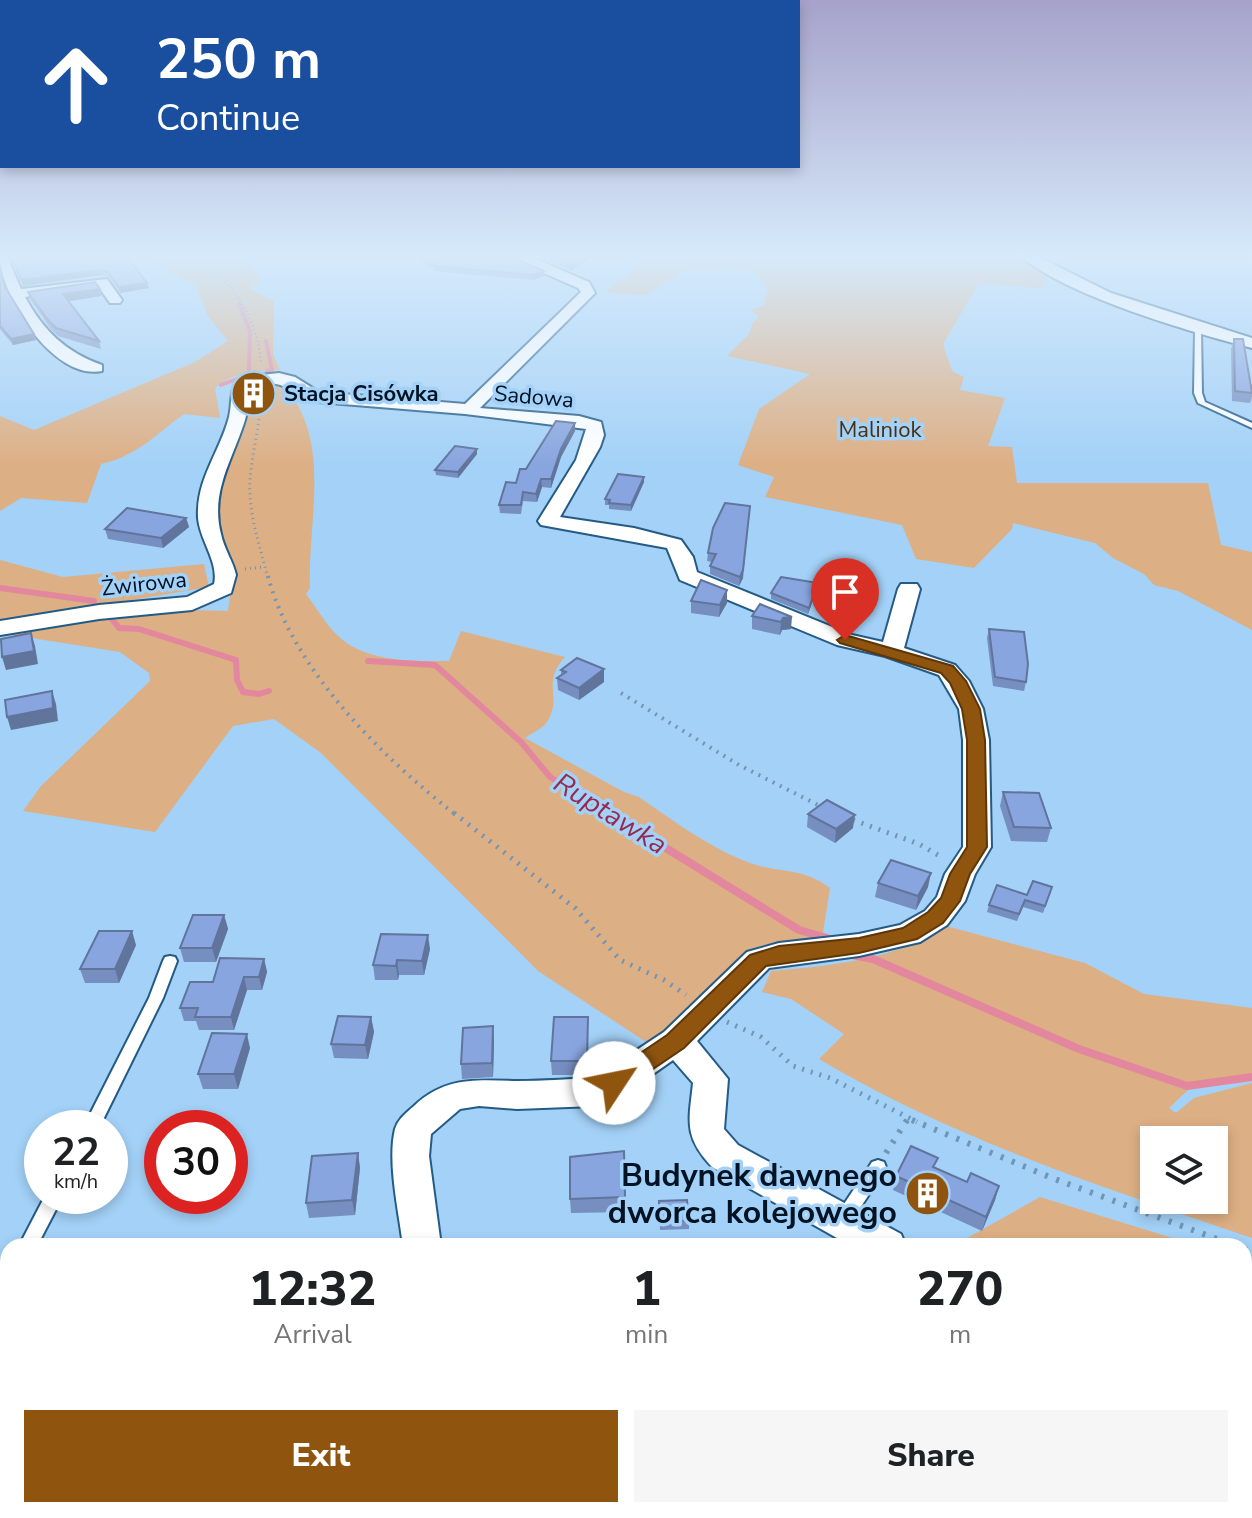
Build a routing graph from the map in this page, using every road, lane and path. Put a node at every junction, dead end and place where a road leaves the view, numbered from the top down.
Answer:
1 (38, 325) edge
2 (254, 325) edge
3 (555, 325) edge
4 (1193, 325) edge
5 (1195, 325) edge
6 (1252, 343) edge
7 (96, 368) dead end
8 (261, 378) junction
9 (469, 409) junction
10 (1252, 426) edge
11 (909, 589) dead end
12 (0, 628) edge
13 (892, 651) junction
14 (621, 693) dead end
15 (825, 808) edge
16 (850, 819) edge
17 (960, 874) junction
18 (170, 961) dead end
19 (689, 997) dead end
20 (718, 1017) dead end
21 (676, 1041) junction
22 (100, 1110) edge
23 (908, 1118) junction
24 (878, 1167) joint
25 (45, 1214) edge
26 (842, 1221) junction
27 (32, 1238) edge
28 (421, 1238) edge
29 (873, 1238) edge
30 (1214, 1238) edge

1 - 7 street
2 - 8 path
3 - 9 street, Sadowa
4 - 10 lane
5 - 6 street
8 - 9 street
8 - 12 street, Żwirowa
8 - 19 path
9 - 13 street, Sadowa
11 - 13 street
13 - 17 street
14 - 15 path
16 - 17 path
17 - 21 street
18 - 22 lane
20 - 23 path
21 - 26 street
21 - 28 street
23 - 24 path
23 - 30 path
24 - 26 lane
25 - 27 lane
26 - 29 street

